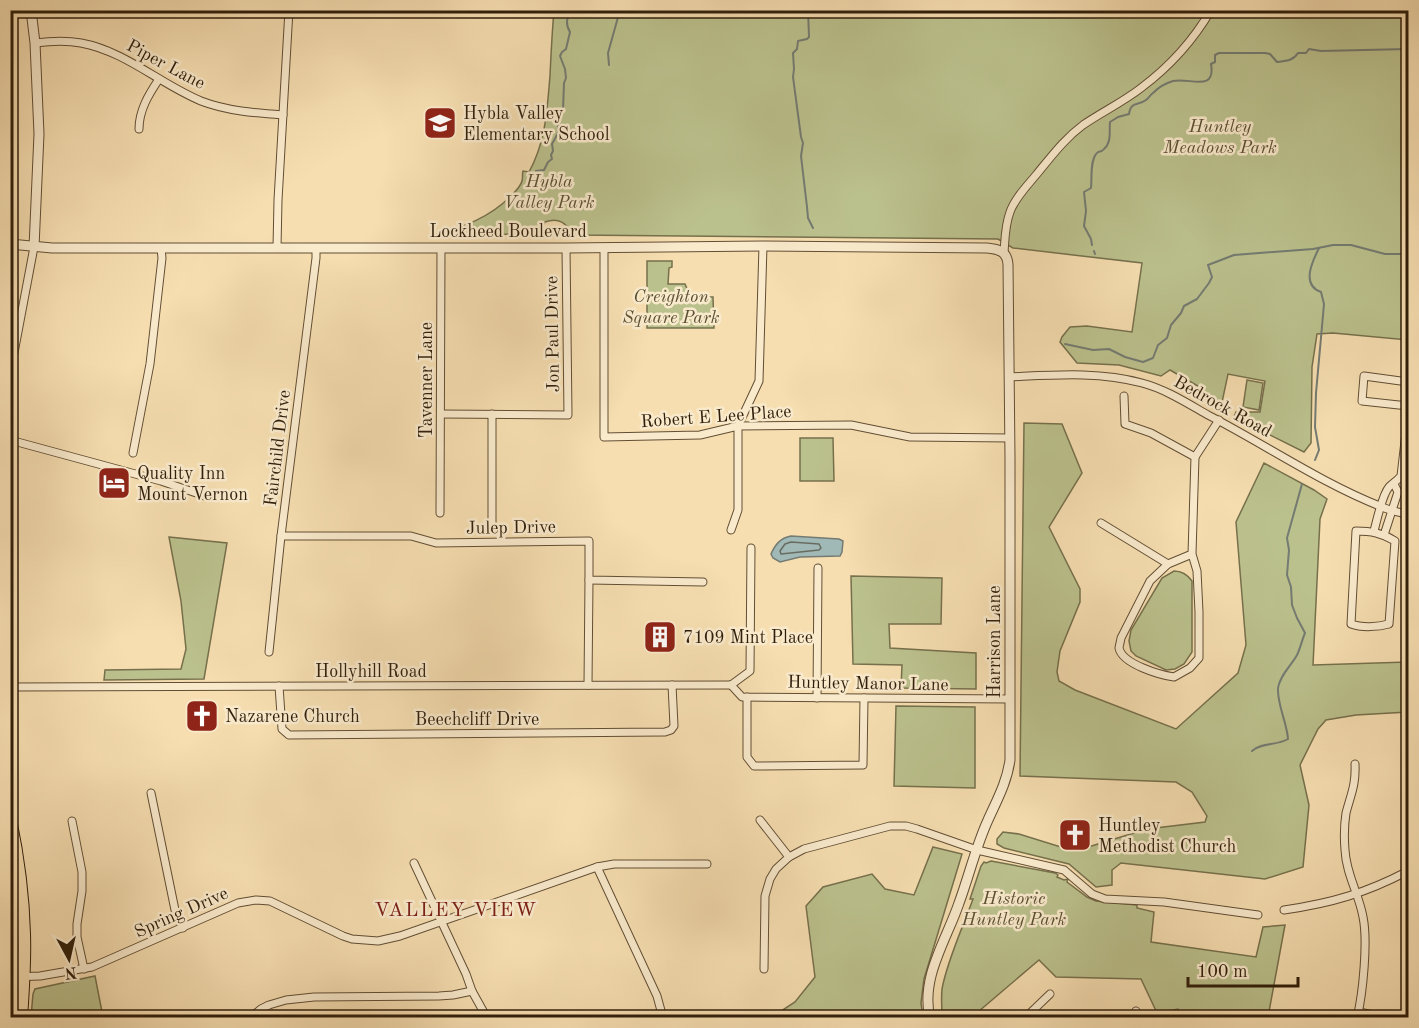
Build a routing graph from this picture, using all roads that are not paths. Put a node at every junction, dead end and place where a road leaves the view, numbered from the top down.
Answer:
1 (31, 10) edge
2 (274, 10) edge
3 (1211, 10) edge
4 (289, 11) edge
5 (35, 43) junction
6 (159, 79) junction
7 (283, 115) junction
8 (140, 129) dead end
9 (10, 244) edge
10 (763, 246) junction
11 (34, 247) junction
12 (161, 248) junction
13 (277, 248) junction
14 (316, 248) junction
15 (441, 248) junction
16 (566, 248) junction
17 (604, 248) junction
18 (1004, 253) junction
19 (10, 374) edge
20 (1009, 377) junction
21 (1408, 382) edge
22 (1124, 396) dead end
23 (1408, 406) edge
24 (441, 414) junction
25 (492, 414) junction
26 (1408, 415) edge
27 (1219, 420) junction
28 (738, 426) junction
29 (1010, 438) junction
30 (10, 440) edge
31 (133, 453) dead end
32 (1195, 457) junction
33 (1394, 484) junction
34 (208, 496) dead end
35 (1380, 507) junction
36 (1392, 511) junction
37 (440, 513) dead end
38 (1408, 515) edge
39 (1101, 523) dead end
40 (492, 525) dead end
41 (731, 530) dead end
42 (1374, 531) junction
43 (1384, 535) junction
44 (281, 536) junction
45 (751, 548) dead end
46 (1192, 554) junction
47 (1168, 564) junction
48 (818, 568) dead end
49 (589, 580) junction
50 (703, 582) dead end
51 (269, 652) dead end
52 (588, 685) junction
53 (672, 685) junction
54 (279, 686) junction
55 (731, 686) junction
56 (10, 687) edge
57 (747, 697) junction
58 (817, 698) junction
59 (864, 698) junction
60 (1010, 699) junction
61 (1355, 764) dead end
62 (151, 792) dead end
63 (10, 819) edge
64 (760, 820) dead end
65 (72, 821) dead end
66 (977, 850) junction
67 (789, 857) junction
68 (414, 863) dead end
69 (707, 864) dead end
70 (597, 867) junction
71 (1408, 871) edge
72 (1356, 894) junction
73 (1284, 910) dead end
74 (1258, 915) dead end
75 (441, 921) junction
76 (183, 928) junction
77 (84, 969) junction
78 (765, 969) dead end
79 (17, 977) edge
80 (472, 991) junction
81 (1050, 994) dead end
82 (1358, 1015) edge
83 (21, 1017) edge
84 (250, 1017) edge
85 (487, 1017) edge
86 (663, 1017) edge
87 (930, 1017) edge
88 (1025, 1017) edge
89 (1387, 1017) edge

1 - 5 street
2 - 4 street
3 - 18 street
4 - 7 street
5 - 6 street, Piper Lane
5 - 11 street
6 - 7 street, Piper Lane
6 - 8 street
7 - 13 street
9 - 11 street, Lockheed Boulevard
10 - 17 street, Lockheed Boulevard
10 - 18 street, Lockheed Boulevard
10 - 28 street
11 - 12 street, Lockheed Boulevard
11 - 19 street
12 - 13 street, Lockheed Boulevard
12 - 31 street
13 - 14 street, Lockheed Boulevard
14 - 15 street, Lockheed Boulevard
14 - 44 street, Fairchild Drive
15 - 16 street, Lockheed Boulevard
15 - 24 street, Tavenner Lane
16 - 17 street, Lockheed Boulevard
16 - 25 street, Jon Paul Drive
17 - 28 street, Robert E Lee Place
18 - 20 street, Harrison Lane
20 - 27 street, Bedrock Road
20 - 29 street, Harrison Lane
21 - 23 street
22 - 32 street
24 - 25 street, Jon Paul Drive
24 - 37 street, Tavenner Lane
25 - 40 street
26 - 33 street
27 - 32 street
27 - 35 street, Bedrock Road
28 - 29 street, Robert E Lee Place
28 - 41 street
29 - 60 street, Harrison Lane
30 - 34 street
32 - 46 street
33 - 35 street
33 - 36 street
35 - 36 street, Bedrock Road
35 - 42 street
36 - 38 street, Bedrock Road
36 - 43 street
39 - 47 street
42 - 43 street
42 - 43 street
44 - 49 street, Julep Drive
44 - 51 street, Fairchild Drive
45 - 55 street
46 - 47 street
46 - 47 street
48 - 58 street
49 - 50 street
49 - 52 street
52 - 53 street, Hollyhill Road
52 - 54 street, Hollyhill Road
53 - 54 street, Beechcliff Drive
53 - 55 street, Hollyhill Road
54 - 56 street, Hollyhill Road
55 - 57 street
57 - 58 street, Huntley Manor Lane
57 - 59 street
58 - 59 street, Huntley Manor Lane
59 - 60 street, Huntley Manor Lane
60 - 66 street, Harrison Lane
61 - 72 street
62 - 76 street
63 - 79 highway
64 - 67 street
65 - 77 street
66 - 67 street
66 - 74 street
66 - 87 street, Harrison Lane
67 - 78 street
68 - 75 street
69 - 70 street, Spring Drive
70 - 75 street, Spring Drive
70 - 86 street
71 - 72 street
72 - 73 street
72 - 82 street
75 - 76 street, Spring Drive
75 - 80 street
76 - 77 street, Spring Drive
77 - 79 street, Spring Drive
79 - 83 highway
80 - 84 street
80 - 85 street
81 - 88 street
82 - 89 street

